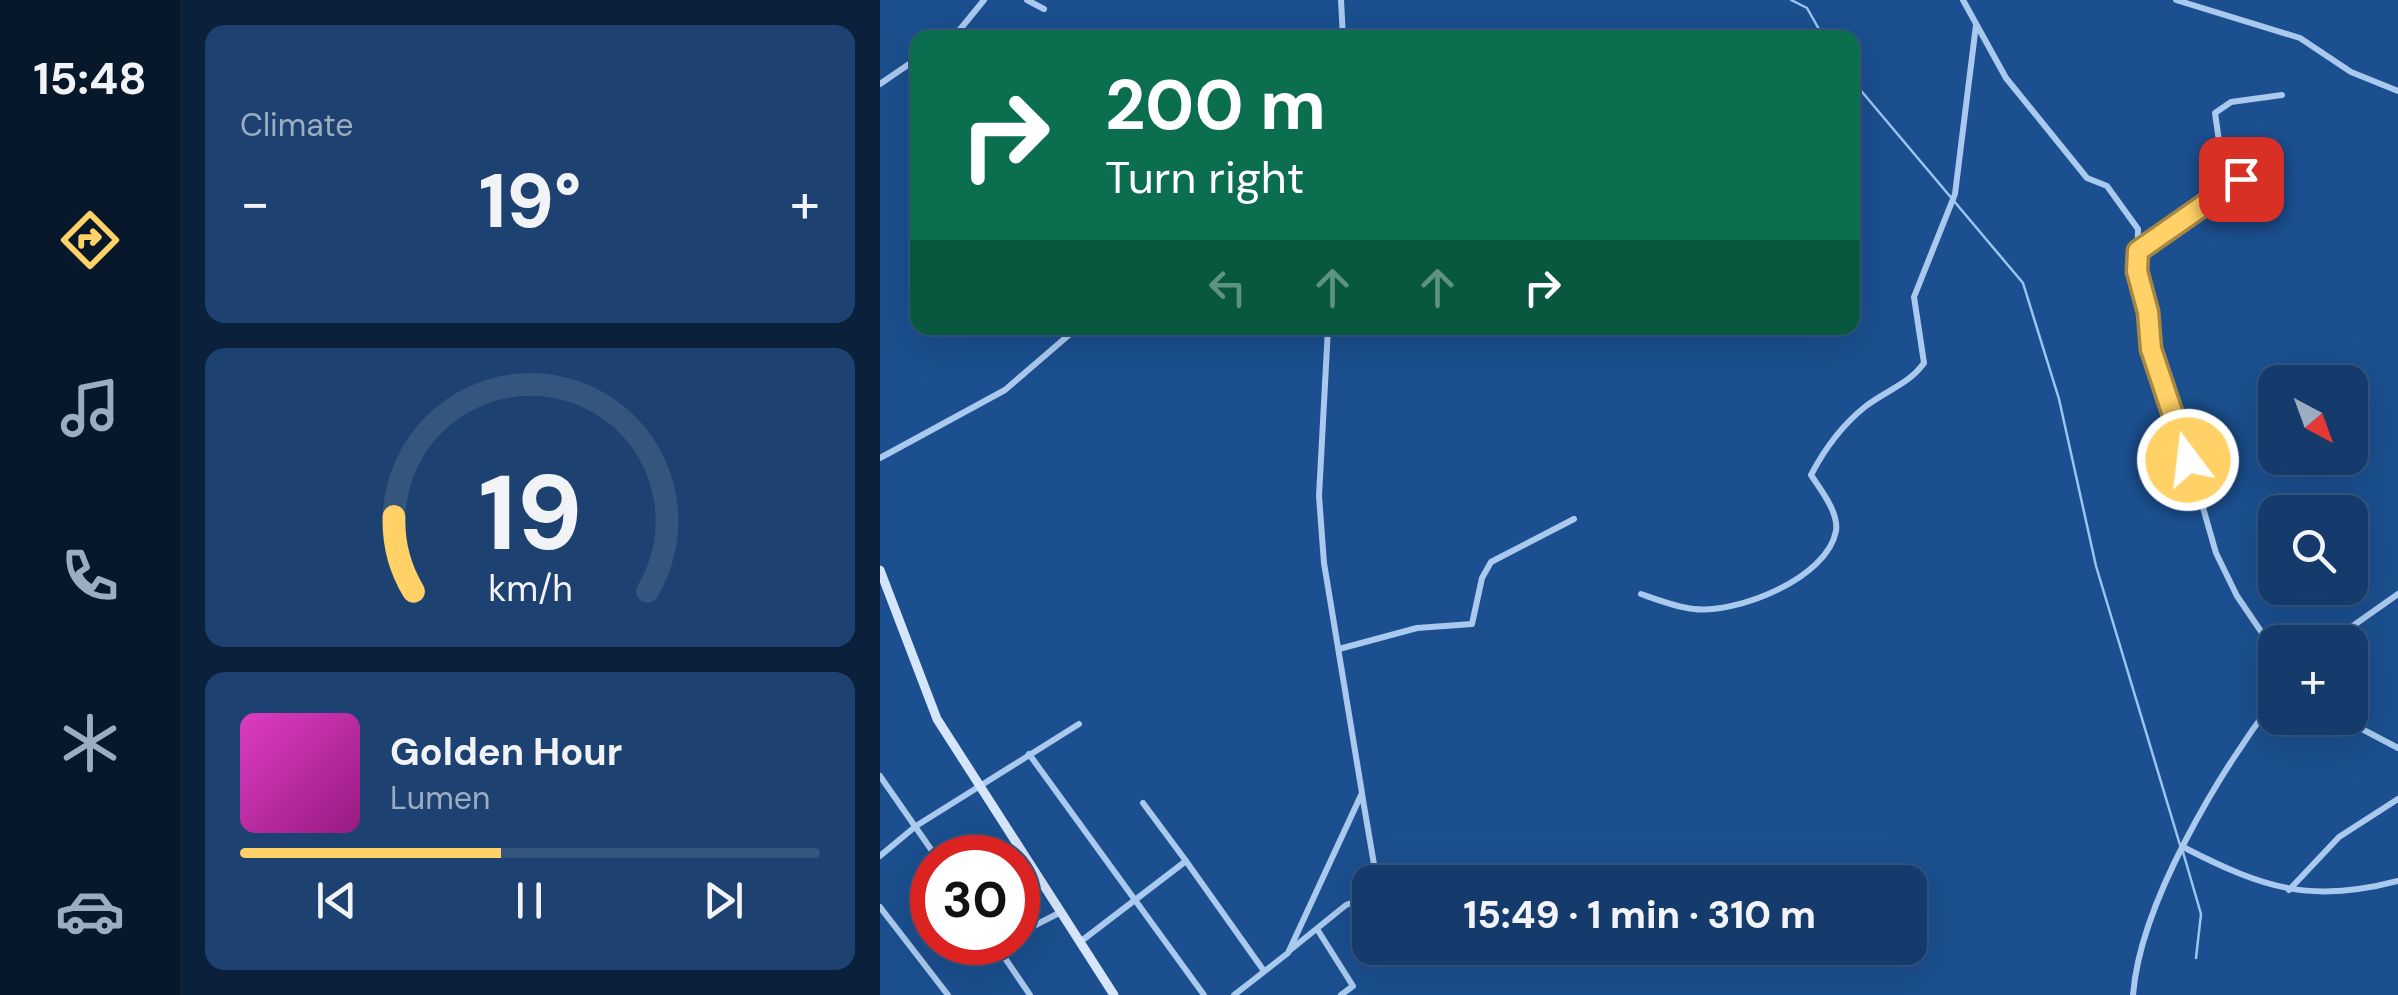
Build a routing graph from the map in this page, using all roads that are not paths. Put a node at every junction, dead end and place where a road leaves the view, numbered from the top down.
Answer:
1 (984, 0) edge
2 (1027, 0) edge
3 (1341, 0) edge
4 (1963, 0) edge
5 (2176, 0) edge
6 (1044, 9) dead end
7 (1976, 25) junction
8 (960, 30) edge
9 (1343, 30) edge
10 (910, 63) edge
11 (880, 84) edge
12 (2398, 91) edge
13 (2282, 95) dead end
14 (2138, 251) junction
15 (1069, 335) edge
16 (1328, 335) edge
17 (880, 458) edge
18 (1574, 518) dead end
19 (880, 570) edge
20 (1641, 594) dead end
21 (2398, 594) edge
22 (2354, 625) edge
23 (2258, 627) edge
24 (1339, 650) junction
25 (2258, 723) edge
26 (1079, 724) dead end
27 (2368, 732) edge
28 (2398, 748) edge
29 (1028, 754) junction
30 (880, 776) edge
31 (979, 784) junction
32 (1362, 793) junction
33 (2398, 799) edge
34 (1143, 803) dead end
35 (916, 826) junction
36 (922, 835) edge
37 (2185, 848) junction
38 (880, 856) edge
39 (1186, 861) junction
40 (1374, 865) edge
41 (2398, 881) edge
42 (2289, 890) junction
43 (1134, 900) junction
44 (1352, 903) edge
45 (880, 908) edge
46 (1061, 912) junction
47 (1040, 923) edge
48 (1317, 929) junction
49 (1080, 942) junction
50 (1288, 952) junction
51 (1011, 965) edge
52 (1264, 971) junction
53 (948, 995) edge
54 (1030, 995) edge
55 (1114, 995) edge
56 (1204, 995) edge
57 (1234, 995) edge
58 (1341, 995) edge
59 (2134, 995) edge

1 - 8 street
2 - 6 street
3 - 9 street
4 - 7 street
5 - 12 street
7 - 14 street
7 - 20 street
10 - 11 street
13 - 14 street
14 - 23 street
15 - 17 street
16 - 24 street
18 - 24 street
19 - 31 main road
21 - 22 street
24 - 32 street
25 - 37 street
26 - 29 street
27 - 28 street
29 - 31 street
29 - 43 street
30 - 35 street
31 - 35 street
31 - 46 main road
32 - 40 street
32 - 50 street
33 - 42 street
34 - 39 street
35 - 36 street
35 - 38 street
37 - 42 street
37 - 59 street
39 - 43 street
39 - 52 street
41 - 42 street
43 - 49 street
43 - 56 street
44 - 48 street
45 - 53 street
46 - 47 street
46 - 49 main road
48 - 50 street
48 - 58 street
49 - 55 main road
50 - 52 street
51 - 54 street
52 - 57 street

